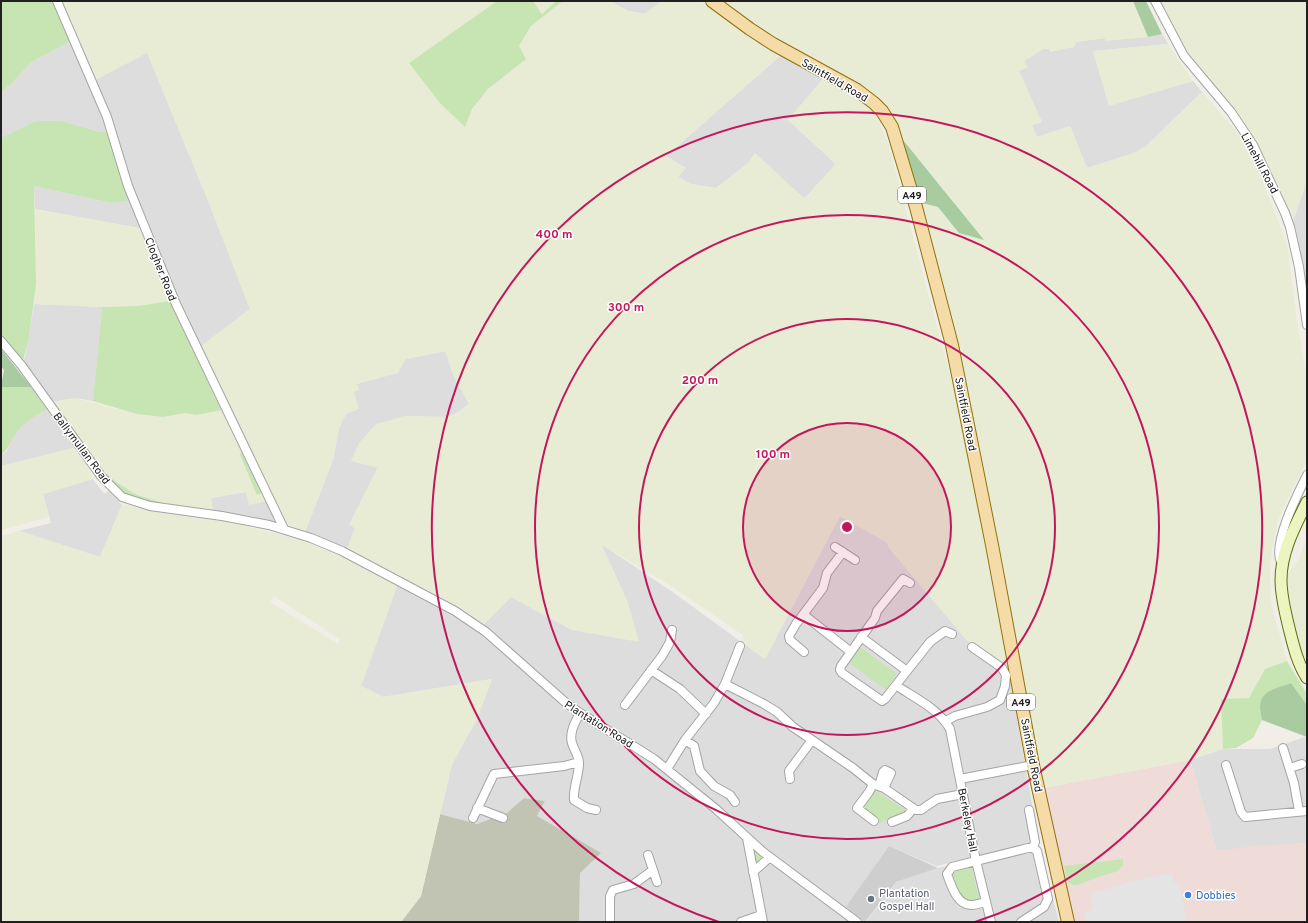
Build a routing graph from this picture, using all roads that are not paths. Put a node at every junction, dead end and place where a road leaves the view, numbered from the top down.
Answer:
1 (57, 1) edge
2 (712, 1) edge
3 (1155, 1) edge
4 (1307, 325) edge
5 (1, 341) edge
6 (1307, 475) edge
7 (1307, 502) edge
8 (284, 529) junction
9 (835, 547) dead end
10 (843, 552) junction
11 (855, 560) dead end
12 (1283, 564) junction
13 (904, 578) dead end
14 (804, 615) junction
15 (947, 629) dead end
16 (672, 630) dead end
17 (861, 637) junction
18 (740, 646) dead end
19 (972, 647) dead end
20 (804, 652) dead end
21 (851, 652) junction
22 (651, 670) junction
23 (907, 671) junction
24 (1307, 678) edge
25 (725, 684) junction
26 (897, 686) junction
27 (1000, 700) junction
28 (625, 705) dead end
29 (1006, 707) dead end
30 (580, 713) junction
31 (706, 714) junction
32 (946, 721) junction
33 (685, 740) junction
34 (812, 740) junction
35 (1283, 748) dead end
36 (579, 762) junction
37 (1302, 764) dead end
38 (1033, 765) junction
39 (1226, 766) dead end
40 (1290, 768) junction
41 (667, 770) junction
42 (788, 773) dead end
43 (960, 779) junction
44 (879, 786) junction
45 (963, 794) junction
46 (735, 802) dead end
47 (477, 808) junction
48 (913, 809) junction
49 (596, 810) dead end
50 (1029, 810) dead end
51 (1303, 811) edge
52 (473, 818) dead end
53 (503, 818) dead end
54 (874, 821) dead end
55 (892, 822) dead end
56 (747, 838) junction
57 (1033, 848) junction
58 (648, 855) dead end
59 (770, 857) junction
60 (976, 861) junction
61 (653, 870) junction
62 (753, 872) junction
63 (657, 882) dead end
64 (985, 902) junction
65 (762, 919) edge
66 (610, 922) edge
67 (741, 922) edge
68 (857, 922) edge
69 (991, 922) edge
70 (1021, 922) edge
71 (1068, 922) edge

1 - 8 street, Clogher Road
2 - 38 main road, Saintfield Road / A49
3 - 4 street, Limehill Road
5 - 8 street, Ballymullan Road
6 - 12 street
7 - 12 street
8 - 30 street, Plantation Road
9 - 10 street
10 - 11 street
10 - 14 street
12 - 24 street
13 - 17 street
14 - 20 street
14 - 21 street
15 - 23 street
16 - 22 street
17 - 21 street
17 - 23 street
18 - 25 street
19 - 27 street
21 - 26 street
22 - 28 street
22 - 31 street
23 - 26 street
25 - 31 street
25 - 34 street
26 - 32 street
27 - 29 street
27 - 32 street
30 - 36 street
30 - 41 street, Plantation Road
31 - 33 street
32 - 43 street, Berkeley Hall
33 - 41 street
33 - 46 street
34 - 42 street
34 - 44 street
35 - 40 street
36 - 47 street
36 - 49 street
37 - 40 street
38 - 43 street, Berkeley Hall
38 - 71 main road, Saintfield Road / A49
39 - 51 street
40 - 51 street
41 - 56 street, Plantation Road
43 - 45 street, Berkeley Hall
44 - 48 street
44 - 54 street
45 - 48 street
45 - 60 street, Berkeley Hall
47 - 52 street
47 - 53 street
48 - 55 street
50 - 57 street
56 - 59 street, Plantation Road
56 - 62 street
57 - 60 street, Berkeley Hall
57 - 70 street
58 - 61 street
59 - 62 street
59 - 68 street, Plantation Road
60 - 64 street
60 - 64 street, Berkeley Hall
61 - 63 street
61 - 66 street
62 - 65 street
64 - 69 street
65 - 67 street

